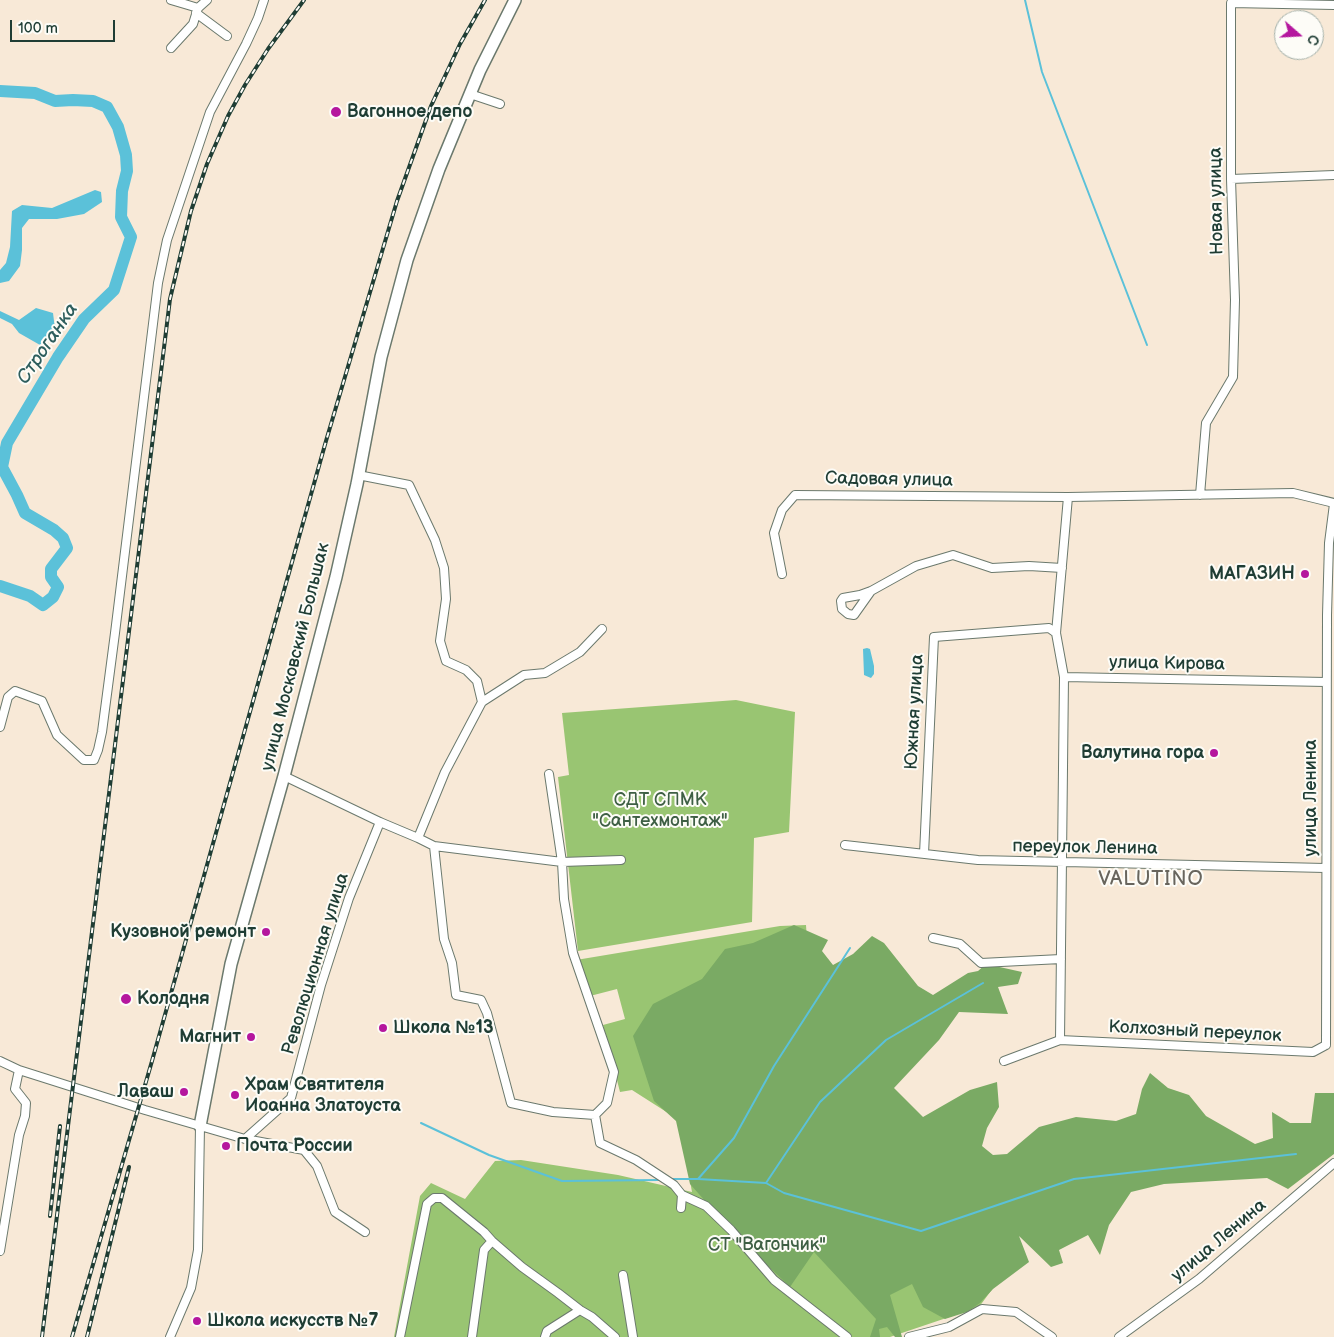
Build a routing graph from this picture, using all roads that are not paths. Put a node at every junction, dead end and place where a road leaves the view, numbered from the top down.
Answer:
1 (171, 0) edge
2 (207, 0) edge
3 (264, 0) edge
4 (515, 0) edge
5 (1334, 4) edge
6 (197, 10) junction
7 (227, 36) dead end
8 (171, 48) dead end
9 (470, 94) junction
10 (500, 104) dead end
11 (1334, 175) edge
12 (1231, 179) junction
13 (358, 475) junction
14 (1200, 495) junction
15 (1068, 497) junction
16 (1334, 503) edge
17 (1332, 543) edge
18 (1062, 568) junction
19 (782, 574) dead end
20 (871, 591) dead end
21 (602, 629) dead end
22 (1053, 630) junction
23 (1330, 650) edge
24 (1064, 677) junction
25 (1326, 682) junction
26 (482, 702) junction
27 (0, 727) edge
28 (549, 774) dead end
29 (284, 776) junction
30 (380, 822) junction
31 (418, 838) junction
32 (434, 846) junction
33 (845, 846) dead end
34 (924, 854) junction
35 (621, 860) dead end
36 (562, 862) junction
37 (1062, 863) junction
38 (1326, 868) junction
39 (933, 938) dead end
40 (1061, 958) junction
41 (1060, 1040) junction
42 (1326, 1045) junction
43 (1334, 1048) edge
44 (0, 1061) edge
45 (1004, 1061) dead end
46 (19, 1070) junction
47 (595, 1115) junction
48 (200, 1126) junction
49 (245, 1139) junction
50 (1334, 1163) edge
51 (682, 1195) junction
52 (681, 1208) dead end
53 (365, 1232) dead end
54 (492, 1241) junction
55 (0, 1250) edge
56 (623, 1275) dead end
57 (580, 1310) junction
58 (171, 1335) edge
59 (181, 1337) edge
60 (400, 1337) edge
61 (472, 1337) edge
62 (545, 1337) edge
63 (615, 1337) edge
64 (632, 1337) edge
65 (847, 1337) edge
66 (909, 1337) edge
67 (1052, 1337) edge
68 (1119, 1337) edge

1 - 6 street
2 - 6 street
3 - 27 street
4 - 9 street, улица Московский Большак
5 - 12 street, Новая улица
6 - 7 street
6 - 8 street
9 - 10 street
9 - 13 street, улица Московский Большак
11 - 12 street
12 - 14 street, Новая улица
13 - 26 street
13 - 29 street, улица Московский Большак
14 - 15 street, Садовая улица
14 - 16 street, Садовая улица
15 - 18 street
15 - 19 street, Садовая улица
16 - 17 street, улица Ленина
17 - 23 street, улица Ленина
18 - 20 street
18 - 22 street
21 - 26 street
22 - 24 street
22 - 34 street, Южная улица
23 - 25 street, улица Ленина
24 - 25 street, улица Кирова
24 - 37 street
25 - 38 street, улица Ленина
26 - 31 street
28 - 36 street
29 - 30 street
29 - 48 street, улица Московский Большак
30 - 31 street
30 - 49 street, Революционная улица
31 - 32 street
32 - 36 street
32 - 47 street
33 - 34 street, переулок Ленина
34 - 37 street, переулок Ленина
35 - 36 street
36 - 47 street
37 - 38 street, переулок Ленина
37 - 40 street
38 - 42 street, улица Ленина
39 - 40 street
40 - 41 street
41 - 42 street, Колхозный переулок
41 - 45 street, Колхозный переулок
42 - 43 street
44 - 46 street
46 - 48 street
46 - 55 street
47 - 51 street
48 - 49 street
48 - 58 street, улица Московский Большак
49 - 53 street
50 - 68 street, улица Ленина
51 - 52 street
51 - 65 street
54 - 57 street
54 - 60 street
54 - 61 street
56 - 64 street
57 - 62 street
57 - 63 street
58 - 59 street
66 - 67 street

